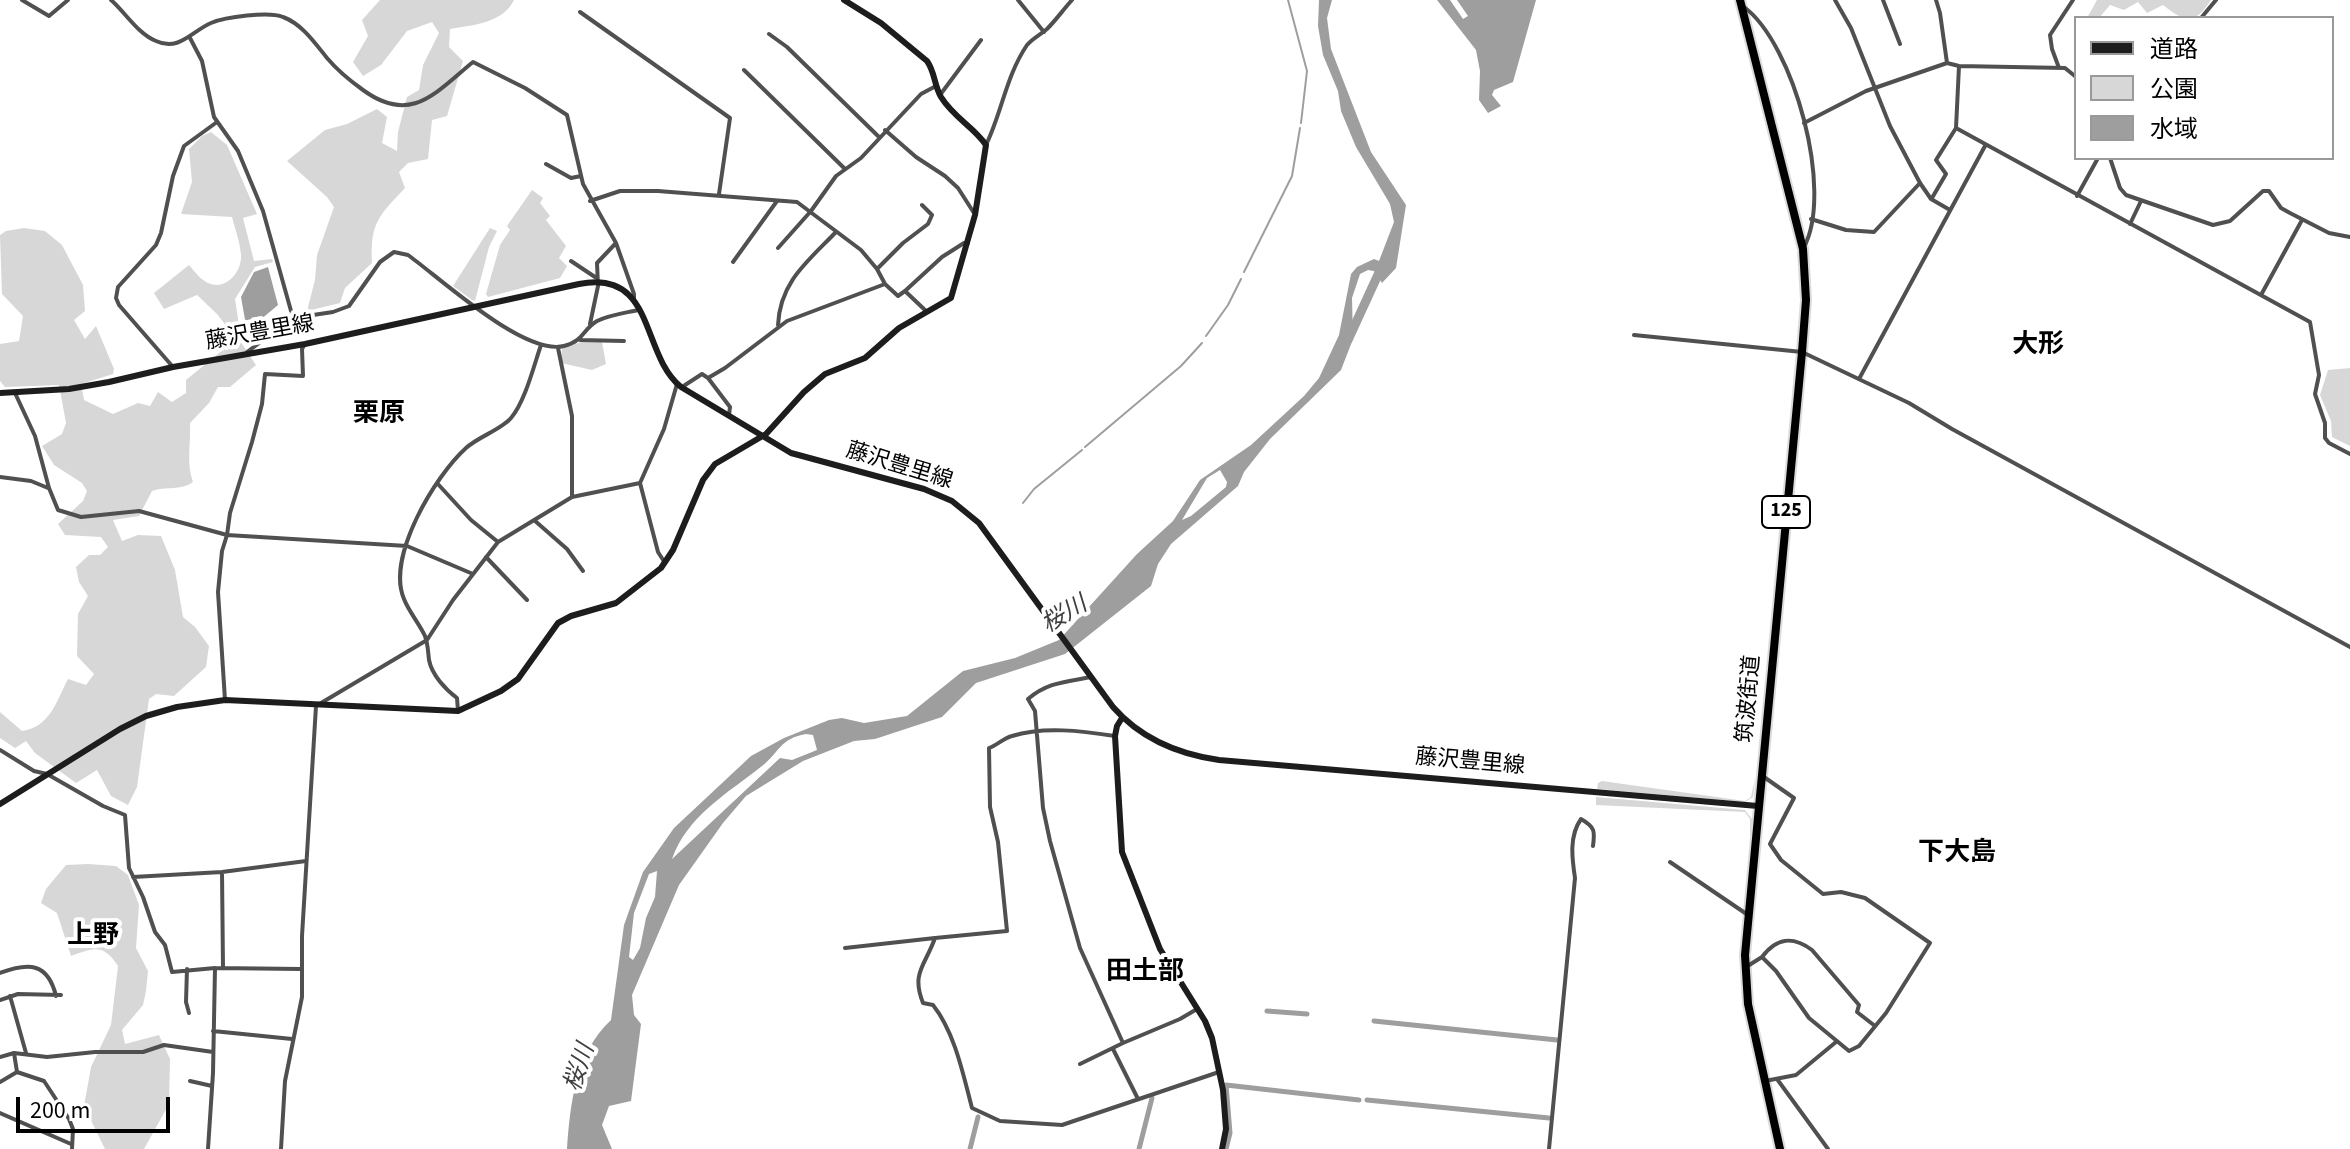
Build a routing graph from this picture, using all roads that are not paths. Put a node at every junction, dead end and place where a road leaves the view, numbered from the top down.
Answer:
1 (22, 0) edge
2 (68, 0) edge
3 (111, 0) edge
4 (1018, 0) edge
5 (1072, 0) edge
6 (1835, 0) edge
7 (1883, 0) edge
8 (1936, 0) edge
9 (2073, 0) edge
10 (2216, 0) edge
11 (848, 1) edge
12 (1741, 2) edge
13 (580, 12) dead end
14 (2203, 16) edge
15 (1044, 32) junction
16 (769, 34) dead end
17 (190, 38) junction
18 (981, 40) dead end
19 (1900, 44) dead end
20 (1947, 63) junction
21 (1959, 66) junction
22 (2059, 68) junction
23 (744, 70) dead end
24 (2074, 75) edge
25 (936, 86) junction
26 (1875, 88) junction
27 (940, 95) junction
28 (217, 122) junction
29 (1804, 123) junction
30 (1956, 128) junction
31 (885, 130) junction
32 (879, 137) junction
33 (986, 145) junction
34 (1985, 146) junction
35 (2097, 160) edge
36 (2111, 160) edge
37 (546, 164) dead end
38 (844, 168) junction
39 (581, 176) junction
40 (1920, 183) junction
41 (719, 194) junction
42 (2077, 196) junction
43 (1931, 199) junction
44 (590, 201) junction
45 (777, 201) junction
46 (2141, 201) junction
47 (922, 205) dead end
48 (1950, 210) junction
49 (811, 211) junction
50 (975, 215) junction
51 (1811, 219) junction
52 (2302, 220) junction
53 (2130, 224) junction
54 (836, 232) junction
55 (2350, 237) edge
56 (616, 243) junction
57 (968, 243) junction
58 (778, 248) dead end
59 (1803, 249) junction
60 (571, 261) dead end
61 (733, 262) dead end
62 (877, 269) junction
63 (596, 279) junction
64 (885, 284) junction
65 (905, 291) junction
66 (2261, 295) junction
67 (634, 299) junction
68 (474, 306) junction
69 (641, 309) junction
70 (926, 311) junction
71 (293, 318) junction
72 (778, 326) junction
73 (589, 327) junction
74 (1634, 335) dead end
75 (580, 340) junction
76 (624, 341) dead end
77 (305, 344) junction
78 (541, 345) junction
79 (558, 348) junction
80 (1802, 352) junction
81 (242, 356) junction
82 (173, 367) junction
83 (708, 378) junction
84 (1859, 379) junction
85 (679, 386) junction
86 (0, 393) edge
87 (15, 393) junction
88 (728, 416) junction
89 (761, 437) junction
90 (2350, 454) edge
91 (0, 477) edge
92 (437, 483) junction
93 (640, 483) junction
94 (49, 488) junction
95 (572, 497) junction
96 (534, 520) junction
97 (227, 535) junction
98 (498, 542) junction
99 (407, 546) junction
100 (486, 557) junction
101 (665, 563) junction
102 (583, 571) dead end
103 (473, 574) junction
104 (527, 600) dead end
105 (427, 640) junction
106 (2350, 647) edge
107 (1090, 676) junction
108 (225, 700) junction
109 (316, 706) junction
110 (458, 711) junction
111 (1122, 718) junction
112 (1037, 731) junction
113 (1115, 736) junction
114 (0, 750) edge
115 (47, 774) junction
116 (1761, 775) junction
117 (0, 804) edge
118 (1758, 806) junction
119 (1593, 846) dead end
120 (306, 861) junction
121 (1670, 862) dead end
122 (222, 872) junction
123 (133, 877) junction
124 (1748, 915) junction
125 (935, 938) junction
126 (845, 948) dead end
127 (1762, 957) junction
128 (215, 968) junction
129 (223, 968) junction
130 (1744, 968) junction
131 (187, 969) junction
132 (302, 969) junction
133 (0, 973) edge
134 (10, 996) junction
135 (0, 1000) edge
136 (1197, 1009) junction
137 (189, 1013) dead end
138 (1875, 1026) junction
139 (213, 1031) junction
140 (292, 1039) junction
141 (1836, 1042) junction
142 (1123, 1043) junction
143 (1113, 1049) junction
144 (213, 1052) junction
145 (14, 1053) junction
146 (26, 1053) junction
147 (0, 1057) edge
148 (1080, 1064) dead end
149 (1220, 1071) junction
150 (17, 1072) junction
151 (1777, 1079) junction
152 (190, 1081) dead end
153 (1765, 1081) junction
154 (0, 1082) edge
155 (212, 1086) junction
156 (1138, 1099) junction
157 (0, 1113) edge
158 (72, 1147) edge
159 (208, 1149) edge
160 (281, 1149) edge
161 (1222, 1149) edge
162 (1549, 1149) edge
163 (1780, 1149) edge
164 (1828, 1149) edge

1 - 2 street
3 - 17 street
4 - 15 street
5 - 15 street
6 - 26 street
7 - 19 street
8 - 20 street
9 - 22 street
10 - 14 street
11 - 25 street
12 - 29 street, 筑波街道
12 - 59 highway, 筑波街道 / 125
13 - 41 street
15 - 33 street
16 - 32 street
17 - 28 street
17 - 39 street
18 - 27 street
20 - 21 street
20 - 26 street
21 - 22 street
21 - 30 street
22 - 24 street
23 - 38 street
25 - 27 street
25 - 31 street
26 - 29 street
26 - 40 street
27 - 33 street
28 - 71 street
28 - 82 street
29 - 51 street, 筑波街道
30 - 34 street
30 - 43 street
31 - 32 street
31 - 50 street
32 - 38 street
33 - 50 street
34 - 42 street
34 - 48 street
35 - 42 street
36 - 46 street
37 - 39 street
38 - 49 street
39 - 44 street
40 - 43 street
40 - 51 street
41 - 44 street
41 - 45 street
42 - 53 street
43 - 48 street
44 - 56 street
45 - 49 street
45 - 61 street
46 - 52 street
46 - 53 street
47 - 62 street
48 - 84 street
49 - 54 street
49 - 58 street
50 - 57 street
51 - 59 street, 筑波街道
52 - 55 street
52 - 66 street
53 - 66 street
54 - 62 street
54 - 72 street
56 - 63 street
56 - 67 street
57 - 65 street
57 - 70 street
59 - 80 highway, 筑波街道 / 125
60 - 63 street
62 - 64 street
63 - 67 street, 藤沢豊里線
63 - 68 street, 藤沢豊里線
63 - 73 street
64 - 65 street
64 - 72 street
65 - 70 street
66 - 90 street
67 - 69 street, 藤沢豊里線
68 - 71 street
68 - 77 street, 藤沢豊里線
68 - 78 street
69 - 73 street
69 - 85 street, 藤沢豊里線
70 - 89 street
71 - 81 street
72 - 83 street
73 - 75 street
74 - 80 street
75 - 76 street
75 - 79 street
77 - 81 street, 藤沢豊里線
77 - 97 street
78 - 79 street
78 - 92 street
79 - 95 street
80 - 84 street
80 - 116 highway, 筑波街道 / 125
81 - 82 street, 藤沢豊里線
82 - 87 street, 藤沢豊里線
83 - 85 street
83 - 88 street
84 - 106 street
85 - 88 street, 藤沢豊里線
85 - 93 street
86 - 87 street, 藤沢豊里線
87 - 94 street
88 - 89 street, 藤沢豊里線
89 - 101 street
89 - 107 street, 藤沢豊里線
91 - 94 street
92 - 98 street
92 - 99 street
93 - 95 street
93 - 101 street
94 - 97 street
95 - 96 street
96 - 98 street
96 - 102 street
97 - 99 street
97 - 108 street
98 - 100 street
99 - 103 street
99 - 105 street
100 - 103 street
100 - 104 street
101 - 110 street
103 - 105 street
105 - 109 street
105 - 110 street
107 - 111 street, 藤沢豊里線
107 - 112 street
108 - 109 street
108 - 115 street
109 - 110 street
109 - 120 street
111 - 113 street
111 - 118 street, 藤沢豊里線
112 - 113 street
112 - 125 street
112 - 142 street
113 - 136 street
114 - 115 street
115 - 117 street
115 - 123 street
116 - 118 highway, 筑波街道 / 125
116 - 138 street
118 - 124 highway, 筑波街道 / 125
119 - 162 street
120 - 122 street
120 - 132 street
121 - 124 street
122 - 123 street
122 - 129 street
123 - 131 street
124 - 130 highway, 筑波街道 / 125
125 - 126 street
125 - 156 street
127 - 130 street
127 - 138 street
127 - 141 street
128 - 129 street
128 - 131 street
128 - 139 street
129 - 132 street
130 - 153 highway, 筑波街道 / 125
131 - 137 street
132 - 140 street
133 - 134 street
134 - 135 street
134 - 146 street
136 - 142 street
136 - 149 street
138 - 141 street
139 - 140 street
139 - 144 street
140 - 160 street
141 - 151 street
142 - 143 street
143 - 148 street
143 - 156 street
144 - 146 street
144 - 155 street
145 - 146 street
145 - 147 street
145 - 150 street
149 - 156 street
149 - 161 street
150 - 154 street
150 - 158 street
151 - 153 street
151 - 164 street
152 - 155 street
153 - 163 highway, 筑波街道 / 125
155 - 159 street
157 - 158 street

